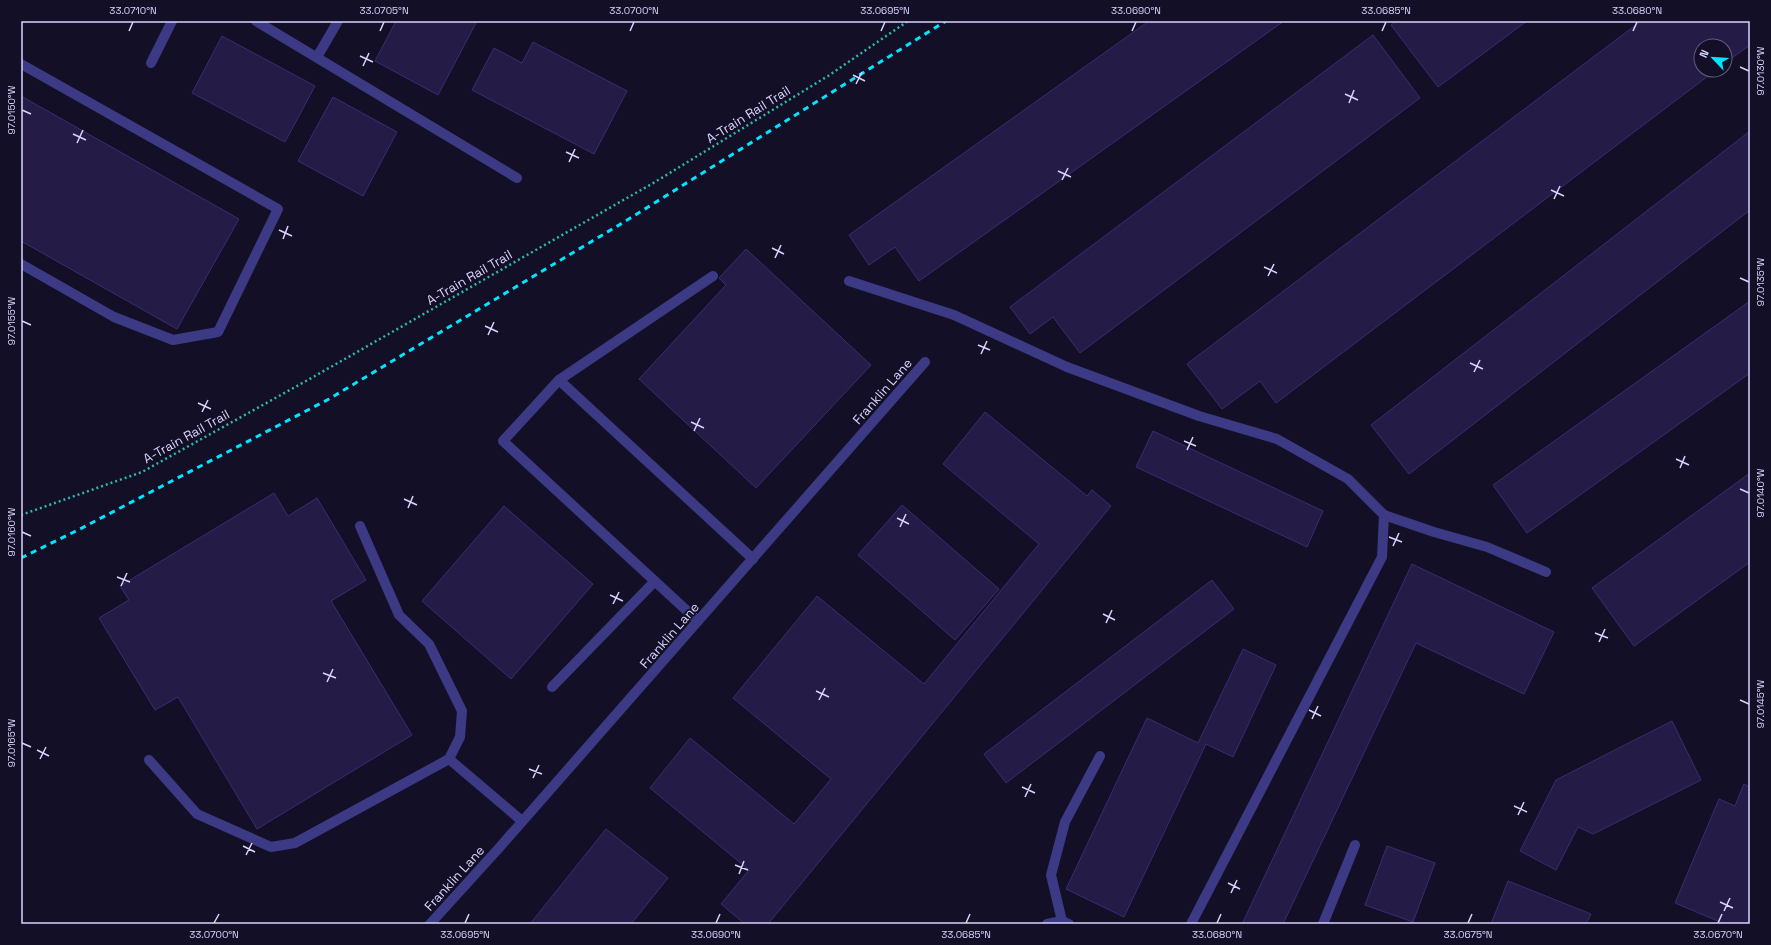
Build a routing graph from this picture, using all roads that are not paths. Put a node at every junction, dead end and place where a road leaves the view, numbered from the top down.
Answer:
1 (172, 21) edge
2 (256, 21) edge
3 (338, 21) edge
4 (317, 57) junction
5 (151, 63) dead end
6 (21, 64) edge
7 (517, 178) dead end
8 (21, 264) edge
9 (713, 276) dead end
10 (849, 281) dead end
11 (925, 362) dead end
12 (559, 380) junction
13 (1384, 515) junction
14 (360, 526) dead end
15 (753, 559) junction
16 (1546, 572) dead end
17 (654, 581) junction
18 (698, 621) junction
19 (552, 687) dead end
20 (1100, 756) dead end
21 (449, 759) junction
22 (149, 760) dead end
23 (522, 821) junction
24 (1355, 845) dead end
25 (1066, 923) edge
26 (430, 924) edge
27 (1047, 924) edge
28 (1191, 924) edge
29 (1323, 924) edge

1 - 5 street
2 - 4 street
3 - 4 street
4 - 7 street
6 - 8 street
9 - 12 street
10 - 13 street
11 - 15 street, Franklin Lane
12 - 15 street
12 - 17 street
13 - 16 street
13 - 28 street
14 - 21 street
15 - 18 street, Franklin Lane
17 - 18 street
17 - 19 street
18 - 23 street, Franklin Lane
20 - 25 street
21 - 22 street
21 - 23 street
23 - 26 street, Franklin Lane
24 - 29 street
25 - 27 street

